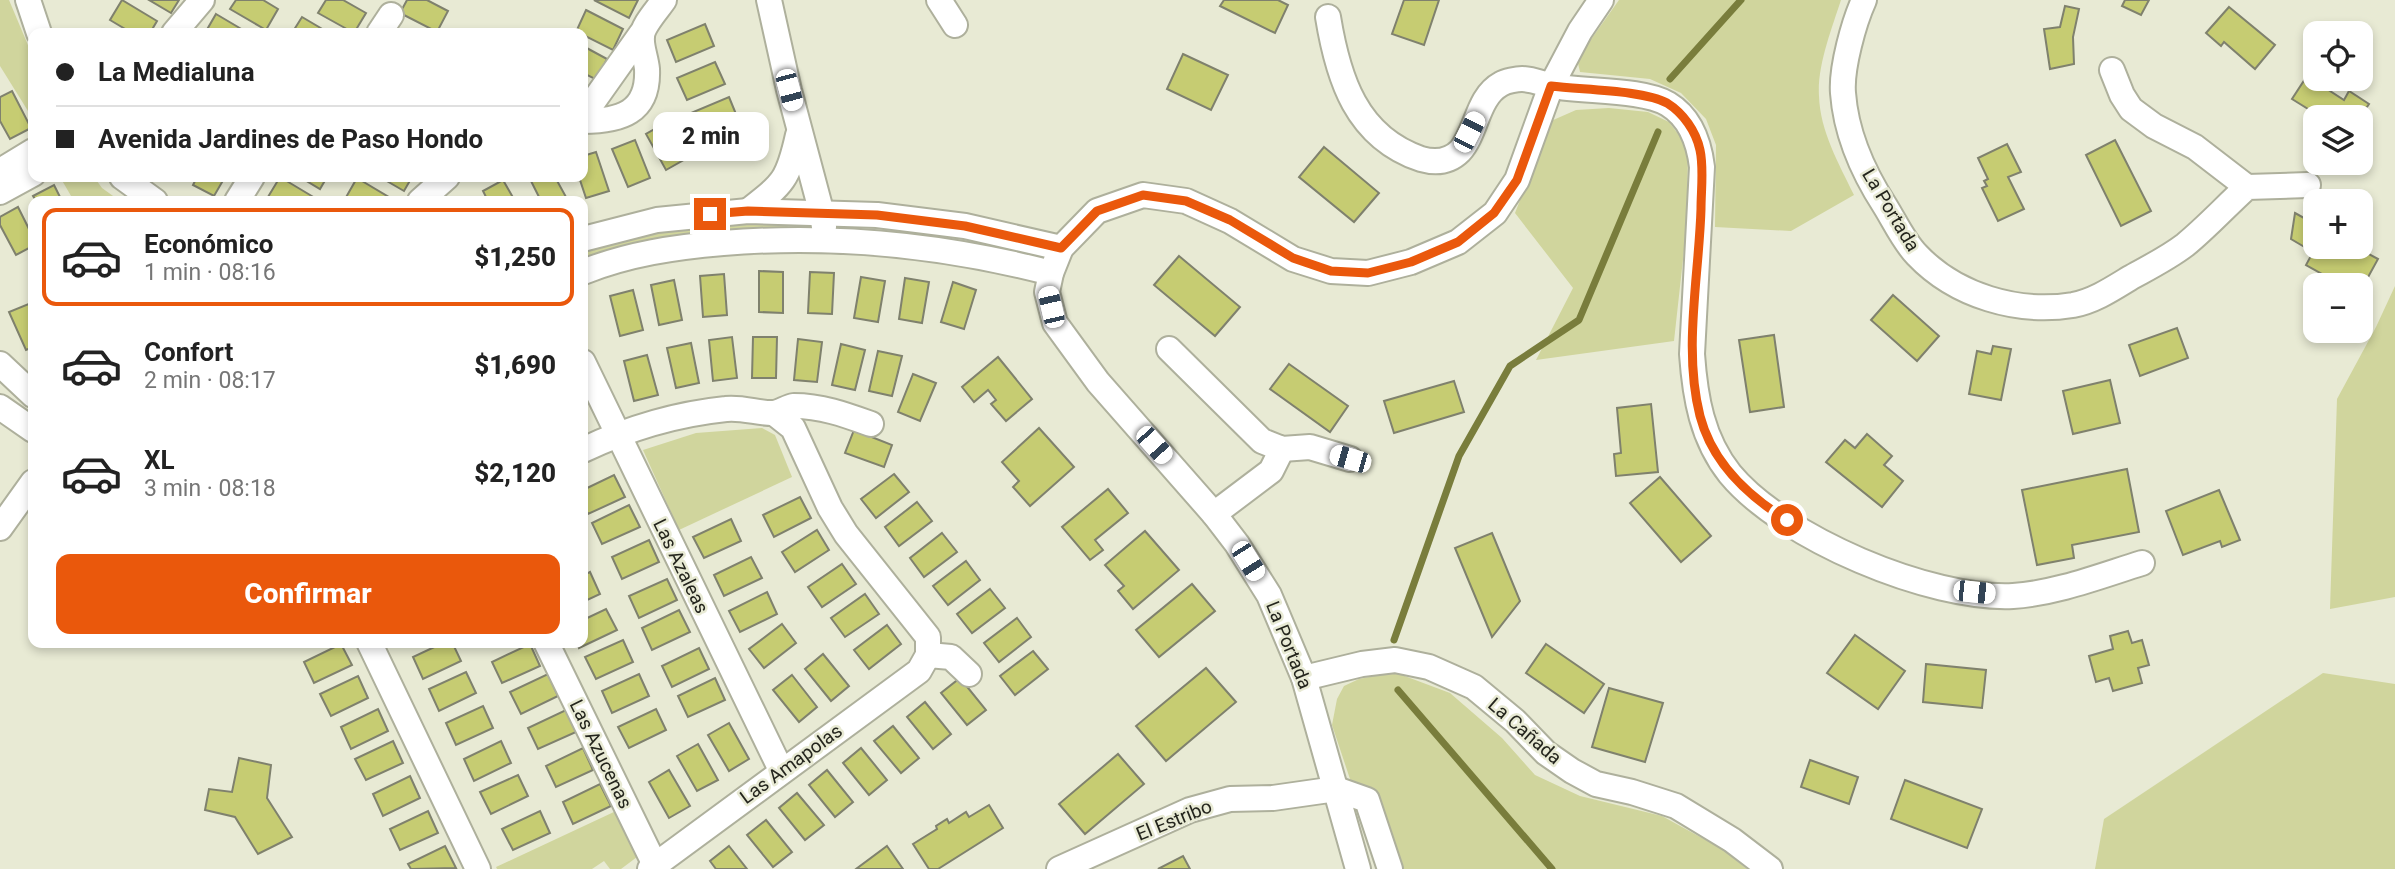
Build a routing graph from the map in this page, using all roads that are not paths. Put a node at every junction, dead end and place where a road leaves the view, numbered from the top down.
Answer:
1 (28, 0) edge
2 (202, 0) edge
3 (664, 0) edge
4 (769, 0) edge
5 (939, 0) edge
6 (1601, 0) edge
7 (1864, 0) edge
8 (1328, 17) dead end
9 (955, 25) dead end
10 (37, 28) edge
11 (178, 28) edge
12 (641, 34) junction
13 (2112, 70) dead end
14 (1551, 86) junction
15 (588, 109) edge
16 (588, 121) edge
17 (799, 131) junction
18 (28, 154) edge
19 (0, 171) edge
20 (28, 177) edge
21 (129, 182) edge
22 (441, 182) edge
23 (2308, 185) dead end
24 (2247, 187) junction
25 (0, 192) edge
26 (148, 196) edge
27 (426, 196) edge
28 (748, 211) junction
29 (822, 214) junction
30 (588, 238) edge
31 (825, 239) junction
32 (1061, 248) junction
33 (588, 270) edge
34 (1051, 273) junction
35 (1168, 349) dead end
36 (0, 364) edge
37 (588, 384) edge
38 (28, 390) edge
39 (0, 407) edge
40 (588, 412) edge
41 (774, 413) junction
42 (872, 424) dead end
43 (28, 427) edge
44 (601, 442) edge
45 (1282, 449) junction
46 (1350, 459) dead end
47 (28, 489) edge
48 (1214, 514) junction
49 (0, 528) edge
50 (2142, 563) dead end
51 (372, 648) edge
52 (549, 648) edge
53 (928, 655) junction
54 (969, 674) dead end
55 (1304, 678) junction
56 (781, 770) junction
57 (1336, 789) junction
58 (652, 867) edge
59 (478, 869) edge
60 (1059, 869) edge
61 (1358, 869) edge
62 (1390, 869) edge
63 (1770, 869) edge

1 - 10 street
2 - 11 street
3 - 12 street
4 - 17 street
5 - 9 street
6 - 14 street, La Portada
7 - 24 street, La Portada
8 - 14 street
12 - 15 street
12 - 16 street
13 - 24 street
14 - 32 street, La Portada
14 - 50 street
17 - 28 street
17 - 29 street
18 - 19 street
20 - 25 street
21 - 26 street
22 - 27 street
23 - 24 street
28 - 29 street
28 - 30 street
29 - 31 street
29 - 32 street
31 - 33 street
31 - 34 street
32 - 34 street, La Portada
34 - 48 street, La Portada
35 - 45 street
36 - 38 street
37 - 44 street, Las Azaleas
39 - 43 street
40 - 44 street, Las Azaleas
41 - 42 street
41 - 44 street
41 - 53 street
44 - 56 street, Las Azaleas
45 - 46 street
45 - 48 street
47 - 49 street
48 - 55 street, La Portada
51 - 59 street
52 - 58 street, Las Azucenas
53 - 54 street
53 - 56 street, Las Amapolas
55 - 57 street, La Portada
55 - 63 street, La Cañada
56 - 58 street, Las Amapolas
57 - 60 street, El Estribo
57 - 61 street, La Portada
57 - 62 street

